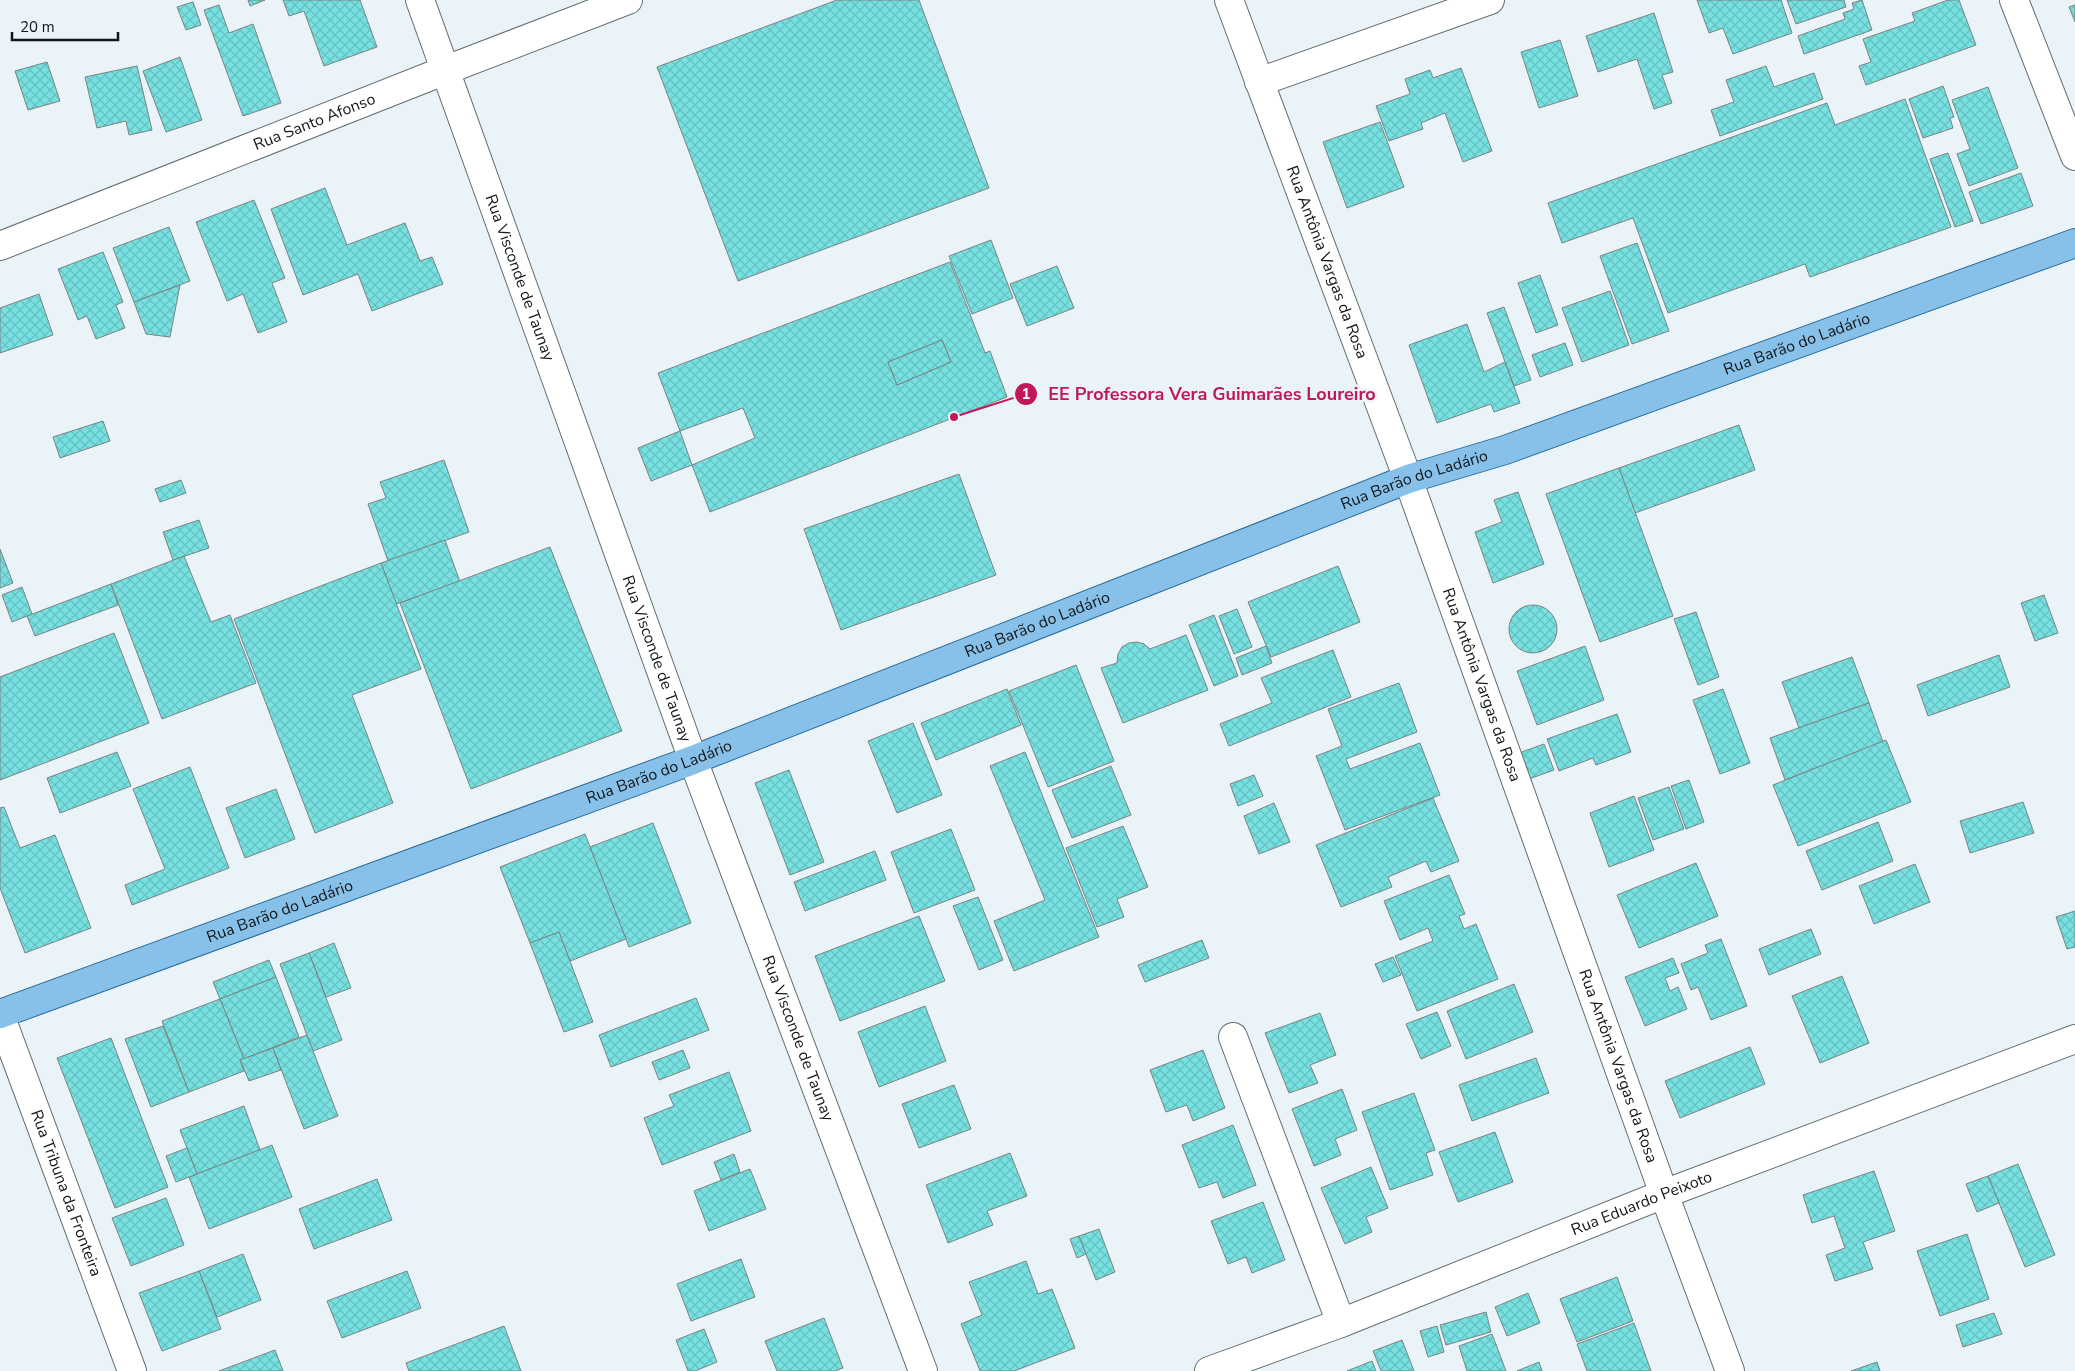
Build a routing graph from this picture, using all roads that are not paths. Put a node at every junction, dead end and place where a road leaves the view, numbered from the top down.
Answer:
1 (420, 0) edge
2 (628, 0) edge
3 (1229, 0) edge
4 (1490, 0) edge
5 (2014, 0) edge
6 (446, 70) junction
7 (1259, 82) junction
8 (2075, 156) edge
9 (2075, 244) edge
10 (0, 246) edge
11 (1408, 479) junction
12 (694, 760) junction
13 (0, 1014) edge
14 (1233, 1037) dead end
15 (2075, 1039) edge
16 (1664, 1194) junction
17 (1341, 1323) junction
18 (132, 1371) edge
19 (923, 1371) edge
20 (1209, 1371) edge
21 (1730, 1371) edge

1 - 6 street, Rua Visconde de Taunay
2 - 6 street, Rua Santo Afonso
3 - 7 street, Rua Antônia Vargas da Rosa
4 - 7 street
5 - 8 street
6 - 10 street, Rua Santo Afonso
6 - 12 street, Rua Visconde de Taunay
7 - 11 street, Rua Antônia Vargas da Rosa
9 - 11 main road, Rua Barão do Ladário
11 - 12 main road, Rua Barão do Ladário
11 - 16 street, Rua Antônia Vargas da Rosa
12 - 13 main road, Rua Barão do Ladário
12 - 19 street, Rua Visconde de Taunay
13 - 18 street, Rua Tribuna da Fronteira
14 - 17 street
15 - 16 street, Rua Eduardo Peixoto
16 - 17 street, Rua Eduardo Peixoto
16 - 21 street, Rua Antônia Vargas da Rosa
17 - 20 street, Rua Eduardo Peixoto

